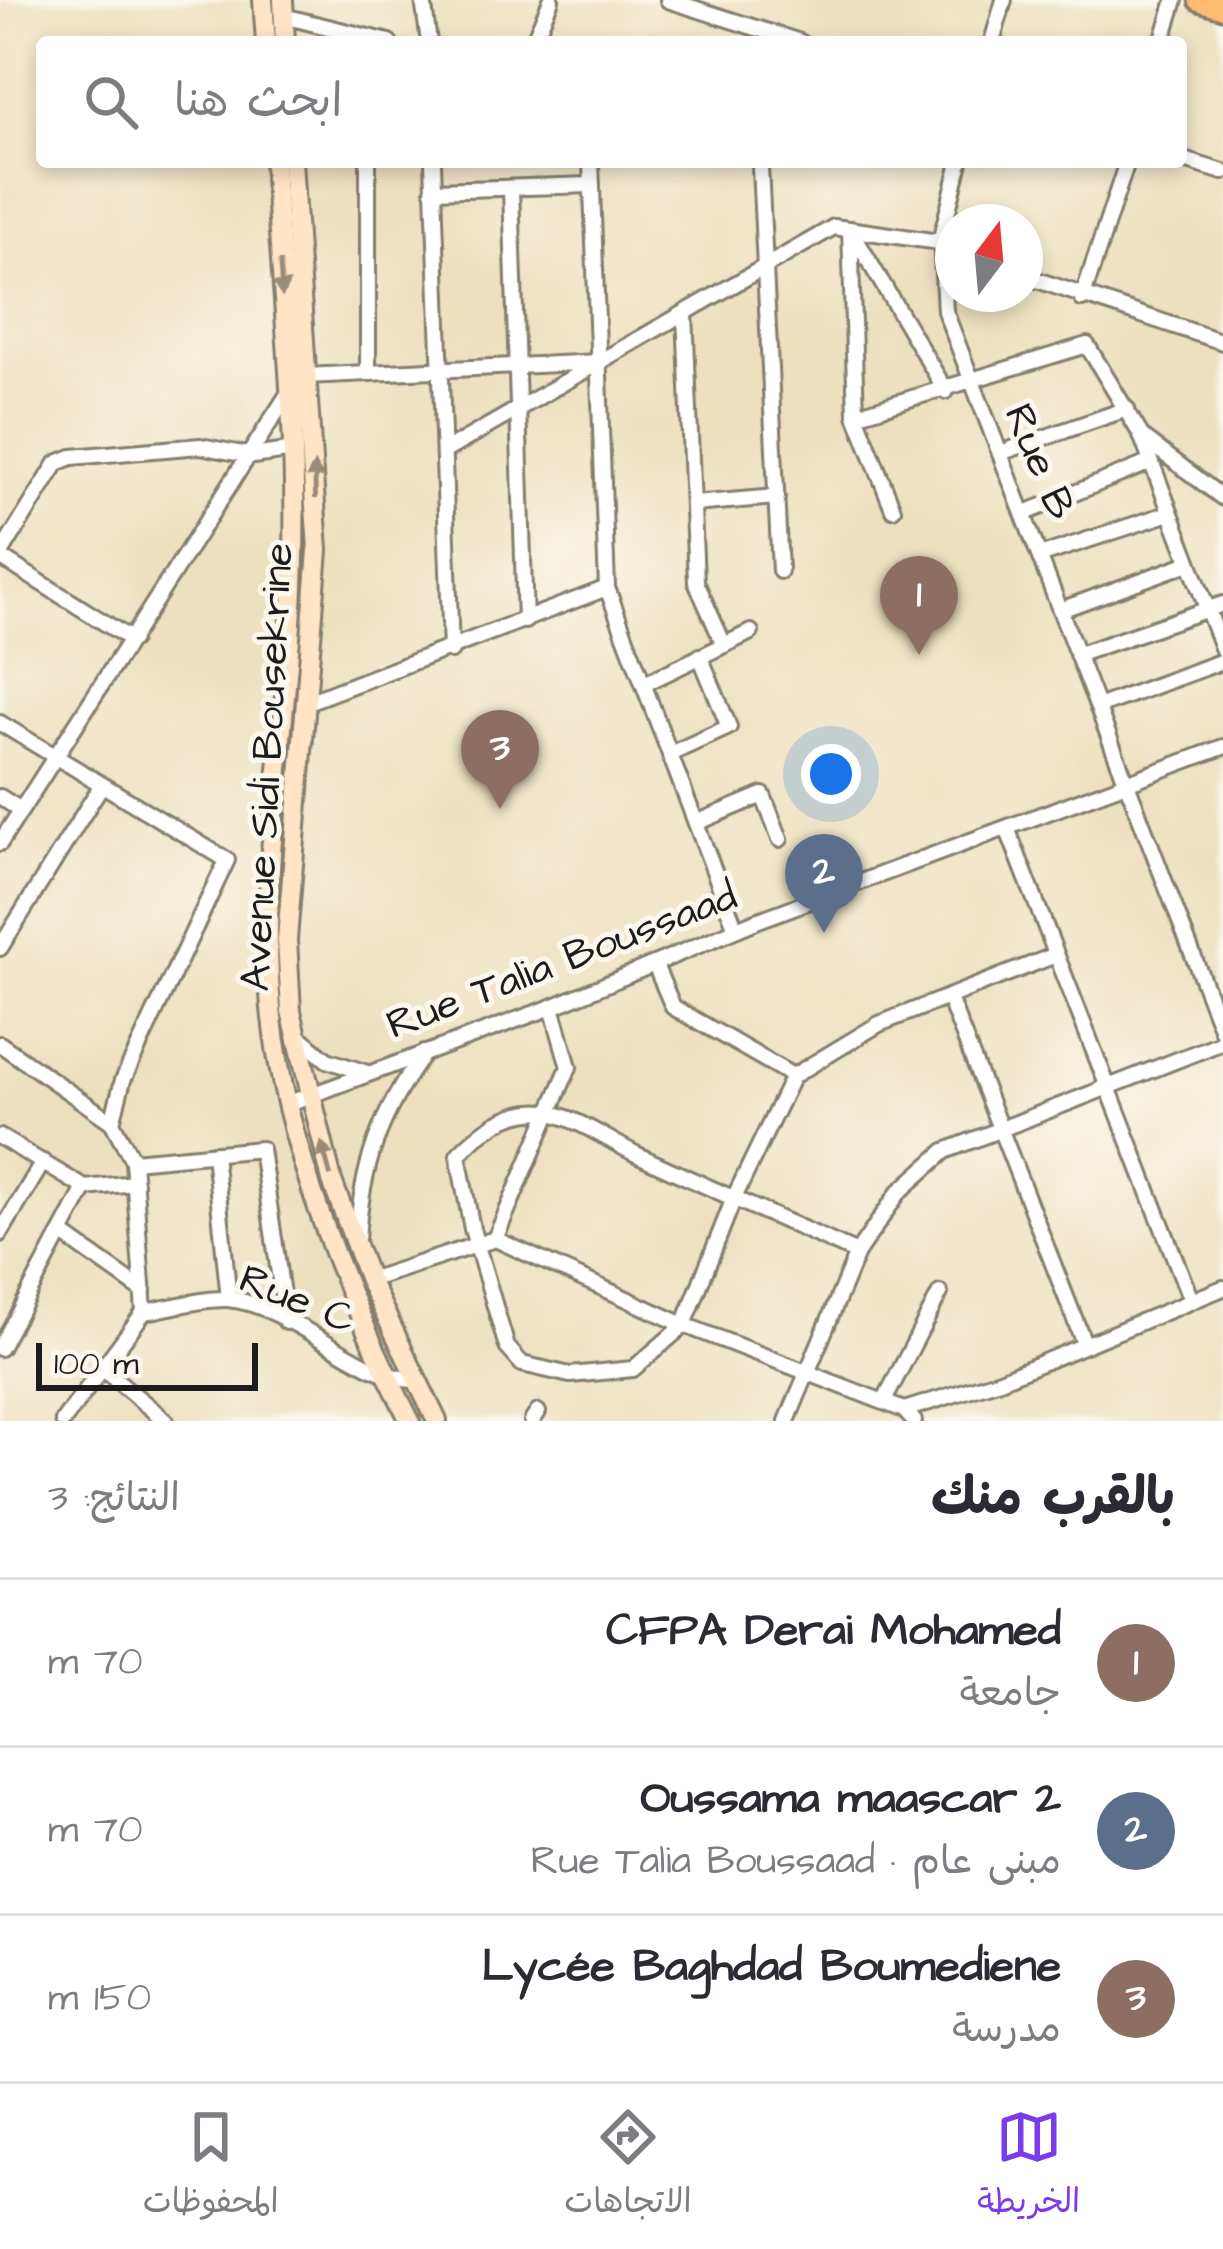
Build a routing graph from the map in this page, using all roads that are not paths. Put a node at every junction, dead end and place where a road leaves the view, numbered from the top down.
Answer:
1 (263, 0) edge
2 (423, 0) edge
3 (551, 0) edge
4 (668, 0) edge
5 (1004, 0) edge
6 (1174, 0) edge
7 (1200, 0) edge
8 (283, 8) edge
9 (1223, 8) edge
10 (266, 36) edge
11 (370, 36) edge
12 (428, 36) edge
13 (536, 36) edge
14 (781, 36) edge
15 (994, 36) edge
16 (1164, 36) edge
17 (1187, 161) edge
18 (274, 168) edge
19 (292, 168) edge
20 (368, 168) edge
21 (433, 168) edge
22 (591, 168) edge
23 (760, 168) edge
24 (959, 168) edge
25 (1125, 168) edge
26 (1223, 172) edge
27 (592, 185) junction
28 (512, 188) junction
29 (434, 190) junction
30 (953, 204) edge
31 (850, 229) junction
32 (935, 240) edge
33 (766, 266) junction
34 (1043, 283) edge
35 (1082, 298) junction
36 (945, 312) edge
37 (685, 313) junction
38 (1223, 342) edge
39 (599, 362) junction
40 (514, 365) junction
41 (440, 368) junction
42 (368, 373) junction
43 (305, 376) junction
44 (971, 385) junction
45 (946, 392) junction
46 (288, 394) junction
47 (516, 409) junction
48 (1126, 409) junction
49 (856, 415) junction
50 (1141, 435) junction
51 (294, 450) junction
52 (445, 451) junction
53 (1000, 453) junction
54 (253, 456) junction
55 (1150, 462) junction
56 (777, 497) junction
57 (1223, 498) edge
58 (693, 504) junction
59 (893, 509) dead end
60 (1025, 513) junction
61 (1170, 513) junction
62 (1042, 555) junction
63 (0, 556) edge
64 (1189, 562) junction
65 (780, 571) dead end
66 (608, 588) junction
67 (1216, 606) edge
68 (1063, 609) junction
69 (525, 620) junction
70 (752, 632) dead end
71 (132, 640) junction
72 (724, 645) junction
73 (1223, 650) edge
74 (451, 651) junction
75 (1079, 654) junction
76 (700, 656) junction
77 (1223, 661) edge
78 (644, 684) junction
79 (304, 703) junction
80 (1100, 706) junction
81 (0, 723) edge
82 (1223, 747) edge
83 (670, 754) junction
84 (54, 759) junction
85 (1129, 779) junction
86 (101, 786) junction
87 (0, 797) edge
88 (22, 810) junction
89 (696, 823) junction
90 (1007, 828) junction
91 (781, 839) dead end
92 (0, 843) edge
93 (736, 929) junction
94 (0, 948) edge
95 (1053, 956) junction
96 (655, 965) junction
97 (949, 998) junction
98 (552, 1007) junction
99 (296, 1032) junction
100 (1223, 1037) edge
101 (0, 1044) edge
102 (424, 1053) junction
103 (367, 1073) junction
104 (794, 1076) junction
105 (1110, 1089) junction
106 (310, 1096) junction
107 (289, 1103) junction
108 (548, 1112) junction
109 (112, 1122) junction
110 (1001, 1129) junction
111 (0, 1137) edge
112 (214, 1153) junction
113 (134, 1161) junction
114 (43, 1162) junction
115 (135, 1183) junction
116 (85, 1187) junction
117 (734, 1198) junction
118 (61, 1233) junction
119 (0, 1234) edge
120 (495, 1239) junction
121 (357, 1241) junction
122 (476, 1246) junction
123 (857, 1252) junction
124 (369, 1280) junction
125 (1223, 1288) edge
126 (143, 1291) junction
127 (940, 1293) dead end
128 (229, 1299) junction
129 (1191, 1300) junction
130 (144, 1312) junction
131 (286, 1322) junction
132 (684, 1324) junction
133 (1084, 1343) junction
134 (0, 1348) edge
135 (101, 1368) junction
136 (810, 1371) junction
137 (388, 1378) junction
138 (413, 1380) junction
139 (884, 1401) junction
140 (909, 1415) edge
141 (63, 1421) edge
142 (166, 1421) edge
143 (410, 1421) edge
144 (437, 1421) edge
145 (787, 1421) edge

1 - 10 main road
2 - 12 street
3 - 13 street
4 - 14 street
5 - 15 street
6 - 16 street
7 - 9 main road
8 - 11 street
17 - 26 street
18 -> 46 main road
19 - 43 main road, Avenue Sidi Bousekrine
20 - 42 street
21 - 29 street
22 - 27 street
23 - 33 street
24 - 30 street, Rue B
25 - 35 street
27 - 28 street
27 - 39 street
28 - 29 street
28 - 40 street
29 - 41 street
31 - 32 street
31 - 33 street
31 - 45 street
31 - 49 street
33 - 37 street
33 - 56 street
34 - 35 street
35 - 38 street
36 - 44 street, Rue B
37 - 39 street
37 - 58 street
39 - 40 street
39 - 47 street
39 - 66 street
40 - 41 street
40 - 47 street
41 - 42 street
41 - 52 street
42 - 43 street
43 - 46 street
79 -> 43 main road, Avenue Sidi Bousekrine
44 - 45 street
44 - 48 street
44 - 53 street, Rue B
45 - 49 street
46 - 51 main road
46 - 54 street
47 - 52 street
47 - 69 street
48 - 50 street
48 - 53 street
49 - 59 street
50 - 55 street
50 - 57 street
51 - 54 street
51 - 107 main road
52 - 74 street
53 - 60 street, Rue B
54 - 63 street
54 - 71 street
55 - 60 street
55 - 61 street
56 - 58 street
56 - 65 street
58 - 72 street
60 - 62 street, Rue B
61 - 62 street
61 - 64 street
62 - 68 street, Rue B
63 - 71 street
64 - 67 street
64 - 68 street
66 - 69 street
66 - 78 street
67 - 73 street
67 - 75 street
68 - 75 street, Rue B
69 - 74 street
70 - 72 street
71 - 84 street
72 - 76 street
74 - 79 street
75 - 80 street, Rue B
76 - 78 street
76 - 83 street
77 - 80 street
78 - 83 street
79 - 99 main road, Avenue Sidi Bousekrine
80 - 85 street, Rue B
81 - 84 street
82 - 85 street, Rue Talia Boussaad
83 - 89 street
84 - 86 street
84 - 88 street
85 - 90 street, Rue Talia Boussaad
85 - 100 street, Rue B
86 - 94 street
86 - 109 street
87 - 88 street
88 - 92 street
89 - 91 street
89 - 93 street
90 - 93 street, Rue Talia Boussaad
90 - 95 street
93 - 96 street, Rue Talia Boussaad
95 - 97 street
95 - 105 street
96 - 98 street, Rue Talia Boussaad
96 - 104 street
97 - 104 street
97 - 110 street
98 - 102 street, Rue Talia Boussaad
98 - 108 street
99 - 103 street
99 - 106 main road, Avenue Sidi Bousekrine
100 - 105 street
101 - 109 street
102 - 103 street, Rue Talia Boussaad
102 - 121 street
103 - 106 street, Rue Talia Boussaad
104 - 117 street
105 - 110 street
105 - 129 street
106 - 107 street, Rue Talia Boussaad
121 -> 106 main road, Avenue Sidi Bousekrine
107 - 137 main road
108 - 117 street
108 - 120 street
108 - 122 street
109 - 113 street
110 - 123 street
110 - 133 street
111 - 114 street
112 - 113 street
112 - 128 street
112 - 131 street
113 - 115 street
114 - 116 street
114 - 119 street
115 - 116 street
115 - 126 street
116 - 118 street
117 - 123 street
117 - 132 street
118 - 126 street
118 - 134 street
120 - 122 street
120 - 132 street
121 - 124 main road, Avenue Sidi Bousekrine
122 - 124 street
122 - 132 street
123 - 136 street
124 - 138 main road, Avenue Sidi Bousekrine
125 - 129 street
126 - 130 street
127 - 139 street
128 - 130 street, Rue C
128 - 131 street, Rue C
129 - 133 street
130 - 135 street
131 - 137 street, Rue C
132 - 136 street
133 - 140 street
135 - 141 street
135 - 142 street
136 - 139 street
136 - 145 street
137 - 138 street, Rue C
137 - 143 main road
138 - 144 main road, Avenue Sidi Bousekrine
139 - 140 street

